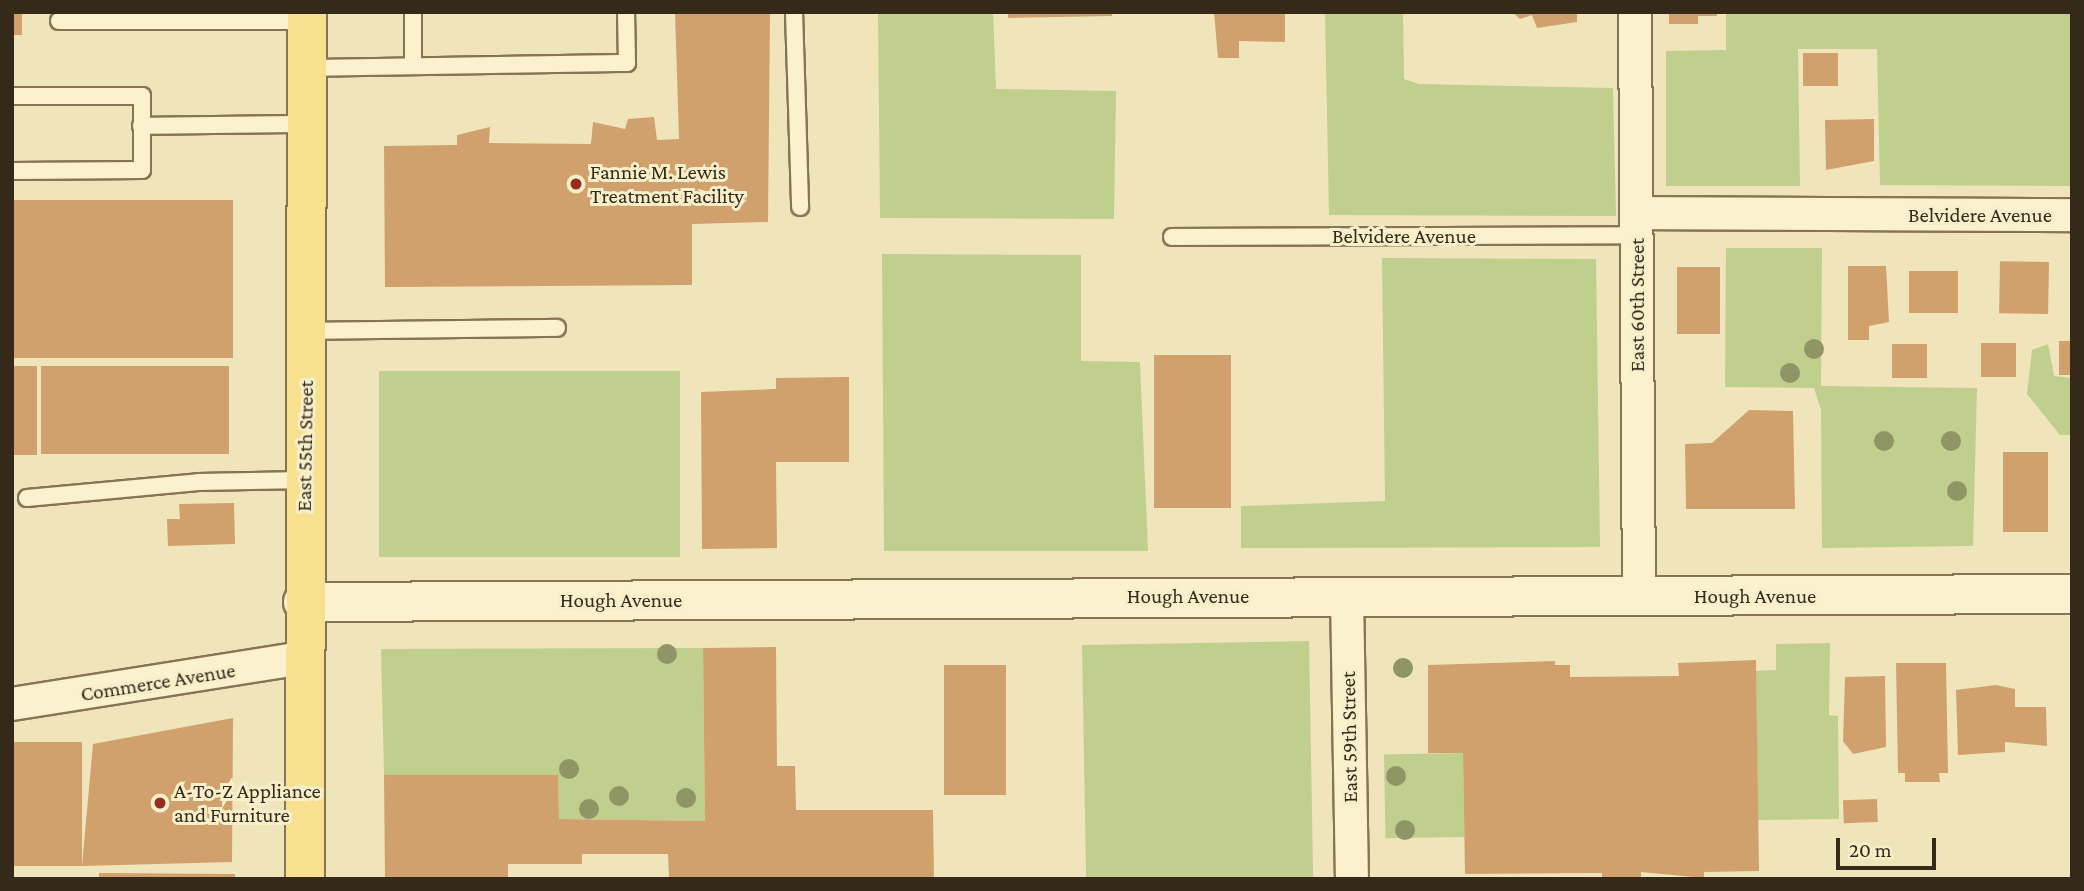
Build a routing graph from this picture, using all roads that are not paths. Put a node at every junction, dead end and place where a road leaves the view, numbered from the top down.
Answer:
1 (412, 12) edge
2 (626, 12) edge
3 (794, 12) edge
4 (1635, 12) edge
5 (307, 17) edge
6 (59, 21) dead end
7 (413, 66) junction
8 (307, 68) junction
9 (12, 96) edge
10 (307, 124) junction
11 (141, 126) junction
12 (12, 170) edge
13 (800, 207) dead end
14 (2072, 215) edge
15 (1637, 224) junction
16 (1172, 236) dead end
17 (557, 328) dead end
18 (306, 331) junction
19 (304, 480) junction
20 (27, 498) dead end
21 (2072, 594) edge
22 (1347, 595) junction
23 (1639, 597) junction
24 (303, 602) junction
25 (303, 659) junction
26 (12, 704) edge
27 (305, 879) edge
28 (1352, 879) edge

1 - 7 lane
2 - 7 lane
3 - 13 lane
4 - 15 street, East 60th Street
5 - 6 lane
5 - 8 main road, East 55th Street
7 - 8 lane
8 - 10 main road, East 55th Street
9 - 11 lane
10 - 11 lane
10 - 18 main road, East 55th Street
11 - 12 lane
14 - 15 street, Belvidere Avenue
15 - 16 lane, Belvidere Avenue
15 - 23 street, East 60th Street
17 - 18 lane
18 - 19 main road, East 55th Street
19 - 20 lane
19 - 24 main road, East 55th Street
21 - 23 street, Hough Avenue
22 - 23 street, Hough Avenue
22 - 24 street, Hough Avenue
22 - 28 street, East 59th Street
24 - 25 main road, East 55th Street
25 - 26 street, Commerce Avenue
25 - 27 main road, East 55th Street

